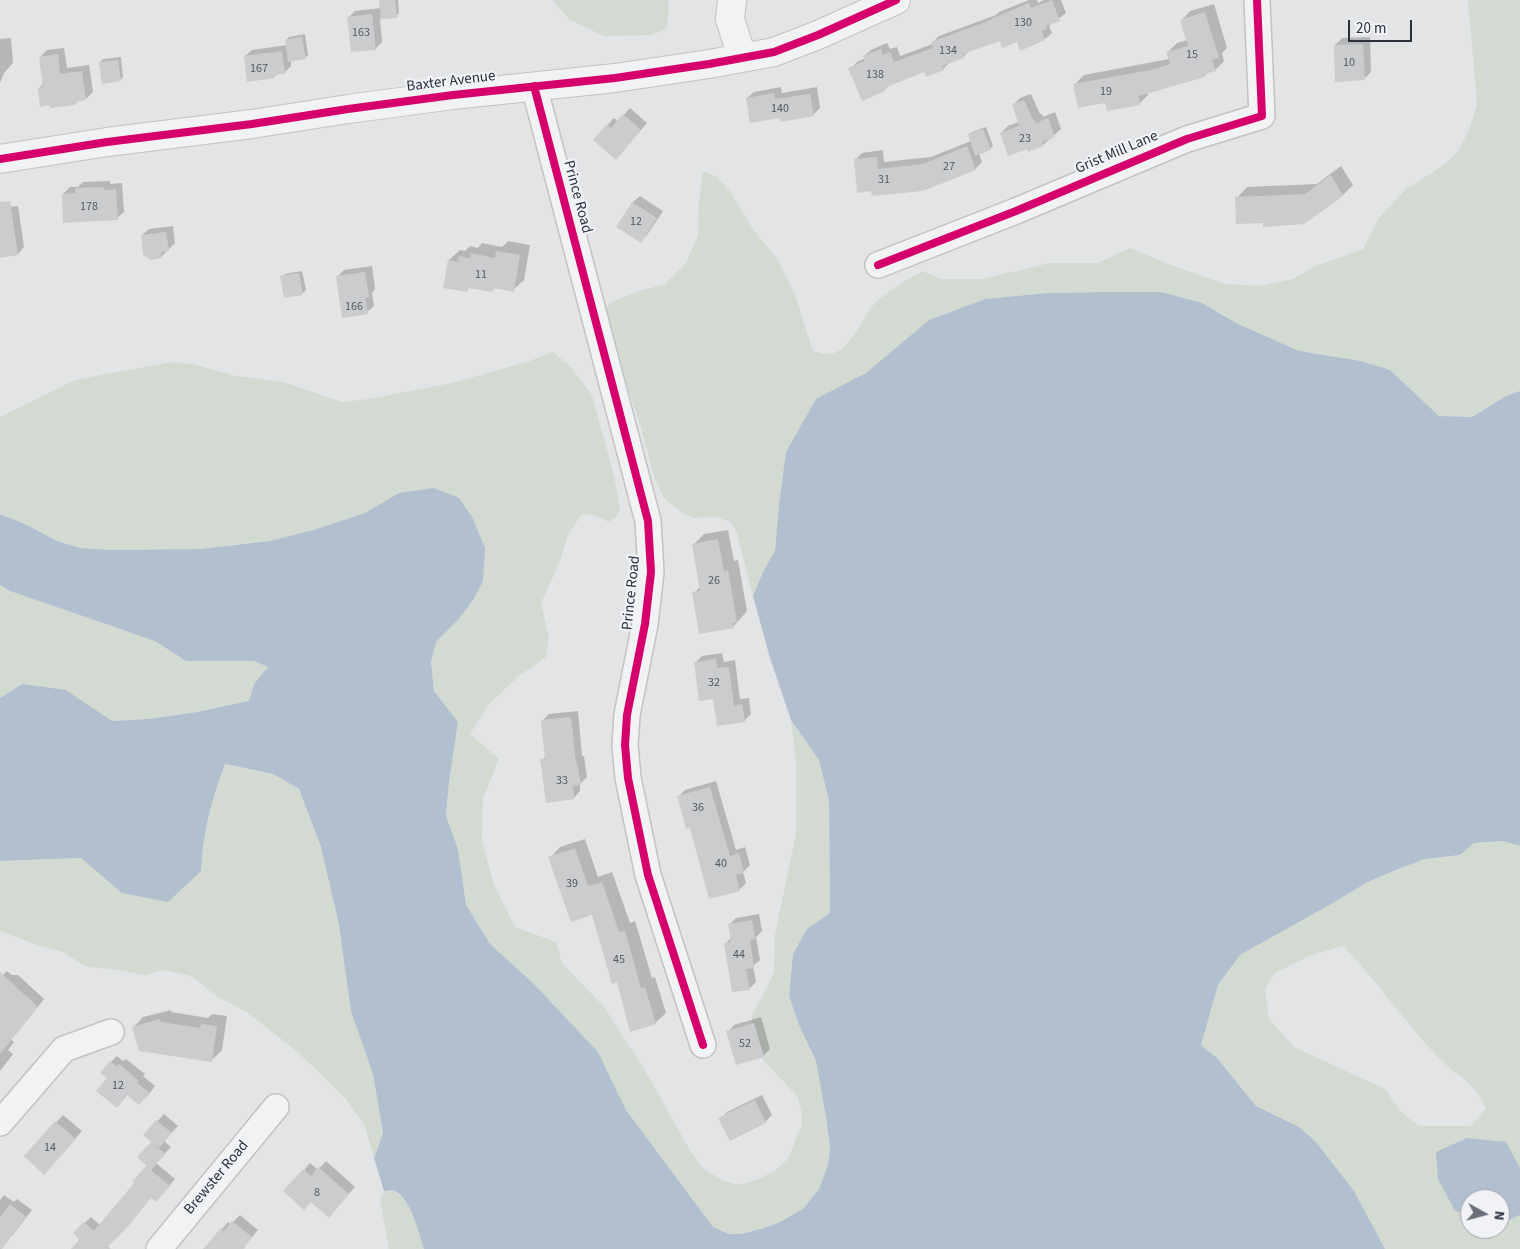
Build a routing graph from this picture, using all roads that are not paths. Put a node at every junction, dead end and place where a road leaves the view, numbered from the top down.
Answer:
1 (732, 0) edge
2 (896, 0) edge
3 (1257, 0) edge
4 (742, 57) junction
5 (534, 86) junction
6 (0, 159) edge
7 (878, 265) dead end
8 (111, 1032) dead end
9 (703, 1045) dead end
10 (276, 1107) dead end
11 (0, 1123) edge
12 (159, 1249) edge

1 - 4 street
2 - 4 street, Baxter Avenue
3 - 7 street, Grist Mill Lane
4 - 5 street, Baxter Avenue
5 - 6 street, Baxter Avenue
5 - 9 street, Prince Road
8 - 11 street
10 - 12 street, Brewster Road

